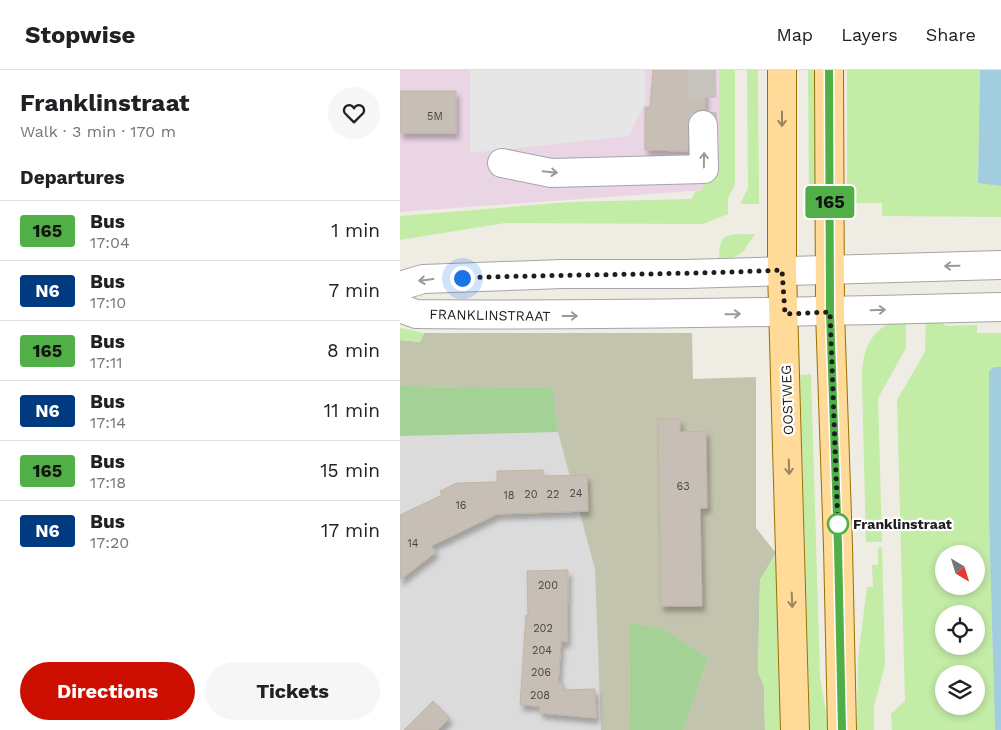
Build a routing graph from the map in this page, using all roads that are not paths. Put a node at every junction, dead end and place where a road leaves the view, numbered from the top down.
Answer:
1 (782, 70) edge
2 (829, 70) edge
3 (703, 125) tunnel mouth
4 (502, 163) dead end
5 (1001, 265) edge
6 (830, 269) junction
7 (782, 270) junction
8 (400, 286) edge
9 (1001, 307) edge
10 (400, 308) edge
11 (830, 312) junction
12 (785, 314) junction
13 (795, 730) edge
14 (842, 730) edge

1 -> 7 main road, OOSTWEG
2 - 6 main road
4 -> 3 street
5 -> 6 street
6 - 7 street
6 - 11 main road
7 -> 8 street
7 - 12 main road, OOSTWEG
11 -> 9 street, FRANKLINSTRAAT
10 -> 12 street, FRANKLINSTRAAT
11 - 12 street, FRANKLINSTRAAT
11 - 14 main road
12 -> 13 main road, OOSTWEG

